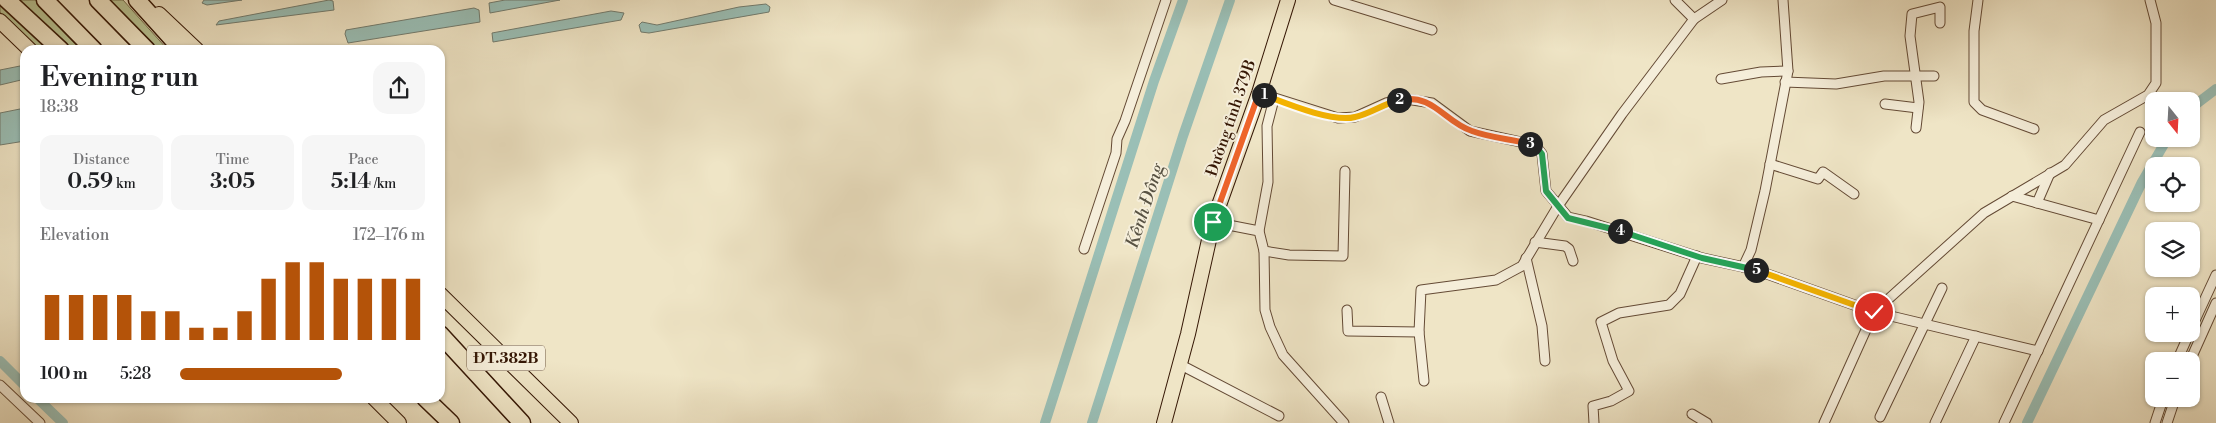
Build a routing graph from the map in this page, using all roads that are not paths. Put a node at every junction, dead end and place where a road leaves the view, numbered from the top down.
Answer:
1 (7, 0) edge
2 (44, 0) edge
3 (98, 0) edge
4 (137, 0) edge
5 (147, 0) edge
6 (1166, 0) edge
7 (1288, 0) edge
8 (1334, 0) edge
9 (1675, 0) edge
10 (1722, 0) edge
11 (1783, 0) edge
12 (1978, 0) edge
13 (2150, 0) edge
14 (1939, 4) edge
15 (1694, 19) junction
16 (0, 21) edge
17 (1940, 23) dead end
18 (1432, 30) dead end
19 (25, 45) edge
20 (56, 45) edge
21 (89, 45) edge
22 (142, 45) edge
23 (178, 45) edge
24 (192, 45) edge
25 (1788, 71) junction
26 (1917, 76) junction
27 (1934, 76) dead end
28 (1721, 79) dead end
29 (1786, 82) junction
30 (1259, 93) junction
31 (1274, 99) junction
32 (1884, 104) dead end
33 (1918, 108) junction
34 (1916, 128) dead end
35 (2034, 129) dead end
36 (2140, 132) dead end
37 (1770, 164) junction
38 (1345, 171) dead end
39 (2050, 173) junction
40 (1854, 194) dead end
41 (2012, 196) junction
42 (2037, 203) junction
43 (1558, 206) junction
44 (2099, 220) junction
45 (1213, 222) junction
46 (1259, 231) junction
47 (1535, 242) junction
48 (1084, 249) dead end
49 (1264, 251) junction
50 (1697, 256) junction
51 (1526, 258) junction
52 (1572, 262) dead end
53 (1742, 267) junction
54 (2216, 275) edge
55 (1942, 288) dead end
56 (445, 299) edge
57 (2216, 303) edge
58 (1347, 310) dead end
59 (2200, 310) edge
60 (1874, 312) junction
61 (1925, 324) junction
62 (1419, 332) junction
63 (1976, 336) junction
64 (445, 339) edge
65 (445, 351) edge
66 (2038, 351) junction
67 (2194, 352) edge
68 (1545, 360) dead end
69 (1179, 364) junction
70 (1424, 381) dead end
71 (0, 385) edge
72 (1381, 397) dead end
73 (379, 403) edge
74 (431, 403) edge
75 (443, 403) edge
76 (2160, 407) edge
77 (2173, 407) edge
78 (1692, 414) dead end
79 (2158, 414) junction
80 (1279, 416) dead end
81 (1880, 417) dead end
82 (2168, 420) edge
83 (40, 423) edge
84 (400, 423) edge
85 (451, 423) edge
86 (463, 423) edge
87 (516, 423) edge
88 (522, 423) edge
89 (571, 423) edge
90 (1164, 423) edge
91 (1344, 423) edge
92 (1389, 423) edge
93 (1594, 423) edge
94 (1707, 423) edge
95 (1824, 423) edge
96 (1935, 423) edge
97 (2004, 423) edge
98 (2155, 423) edge

1 - 20 highway
2 - 21 highway
3 - 22 highway
4 - 23 highway
5 - 24 main road
6 - 48 street
7 - 30 main road, Đường tỉnh 379B
8 - 18 street
9 - 15 street
10 - 15 street
11 - 25 street
12 - 35 street
13 - 39 street
14 - 17 street
14 - 26 street
15 - 43 street
16 - 19 main road
25 - 28 street
25 - 29 street
26 - 27 street
26 - 29 street
26 - 33 street
29 - 37 street
30 - 31 street
30 - 45 main road, Đường tỉnh 379B
31 - 43 street
31 - 46 street
32 - 33 street
33 - 34 street
36 - 44 street
37 - 40 street
37 - 53 street
38 - 49 street
39 - 41 street
39 - 42 street
41 - 42 street
41 - 60 street
42 - 44 street
43 - 47 street
43 - 50 street
44 - 66 street
45 - 46 street
45 - 69 main road, Đường tỉnh 379B
46 - 49 street
47 - 51 street
47 - 52 street
49 - 91 street
50 - 53 street
50 - 93 street
51 - 62 street
51 - 68 street
53 - 60 street
54 - 59 street
55 - 61 street
56 - 89 main road, ĐT.382B
57 - 67 street
58 - 62 street
60 - 61 street
60 - 95 street
61 - 63 street
61 - 81 street
62 - 70 street
63 - 66 street
63 - 96 street
64 - 88 highway
65 - 87 highway
66 - 97 street
69 - 80 street
69 - 90 main road, Đường tỉnh 379B
71 - 83 street
72 - 92 street
73 - 84 main road
74 - 85 highway
75 - 86 highway
76 - 79 street
77 - 82 street
78 - 94 street
79 - 82 street
79 - 98 street

